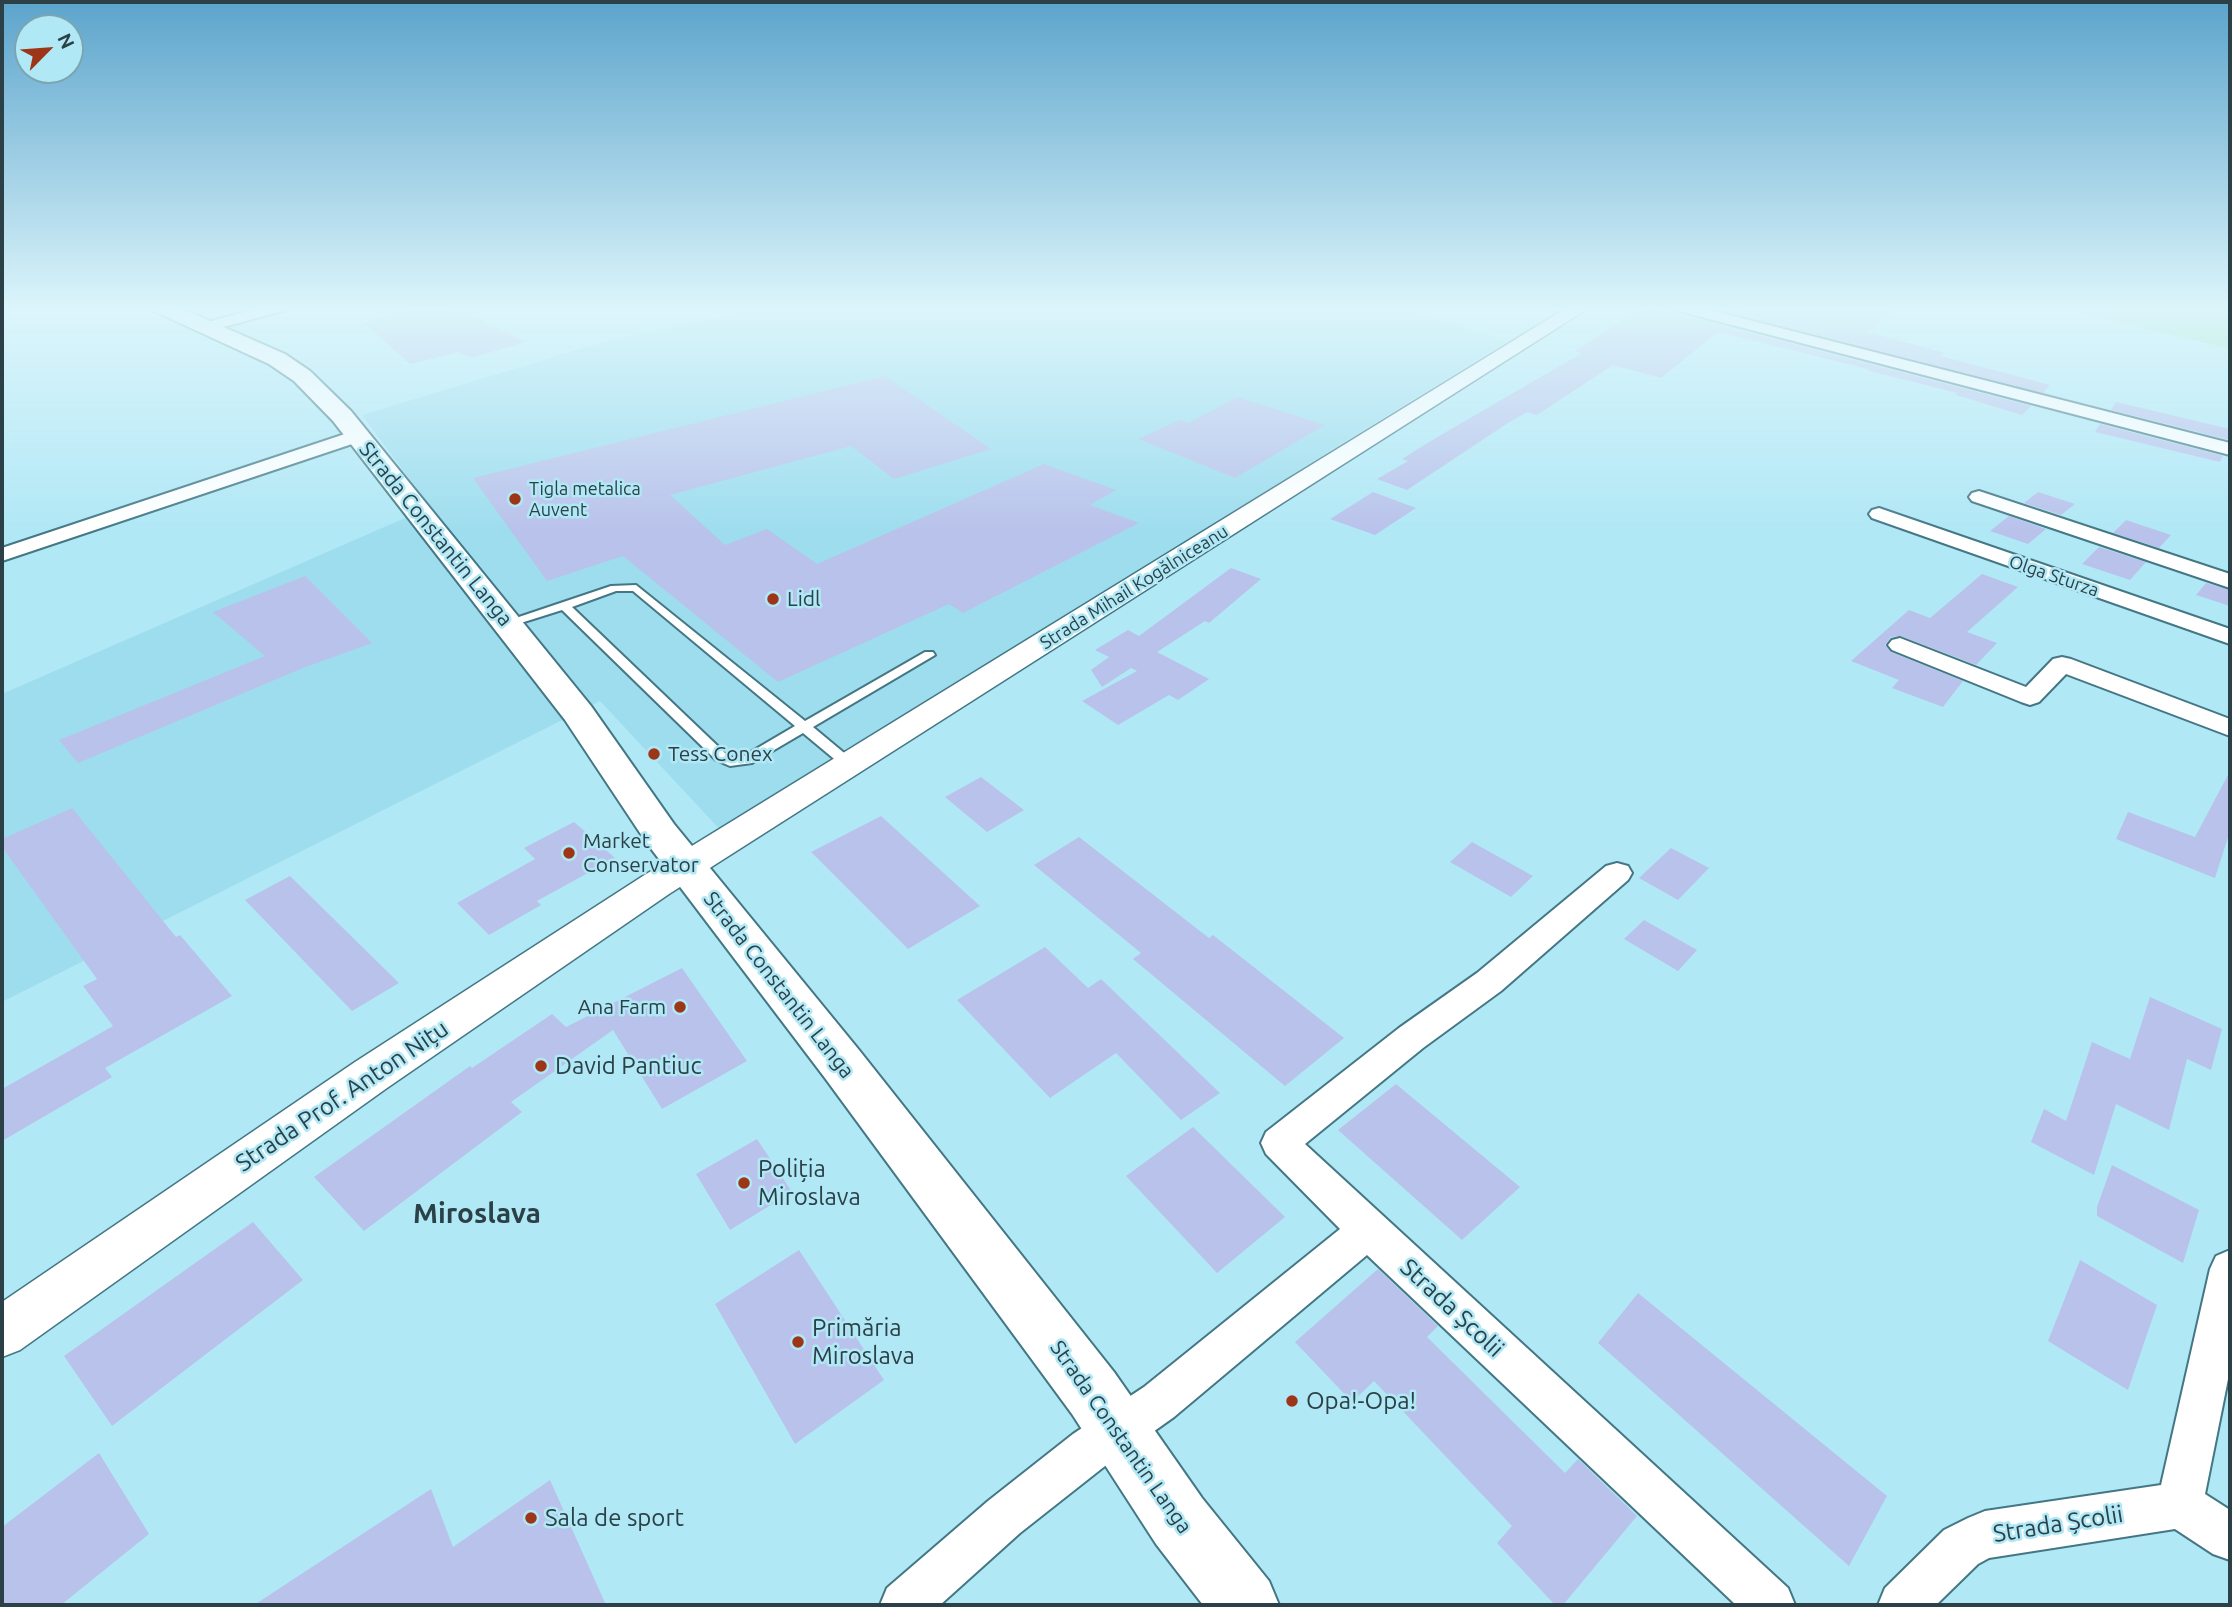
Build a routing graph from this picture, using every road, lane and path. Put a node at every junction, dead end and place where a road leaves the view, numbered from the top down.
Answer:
1 (309, 382) edge
2 (1461, 382) edge
3 (1970, 382) edge
4 (357, 436) junction
5 (2230, 449) edge
6 (1979, 497) dead end
7 (1879, 514) dead end
8 (2, 555) edge
9 (2230, 581) edge
10 (564, 606) junction
11 (508, 624) junction
12 (2230, 637) edge
13 (1900, 645) dead end
14 (929, 655) dead end
15 (804, 727) junction
16 (2230, 729) edge
17 (849, 765) junction
18 (687, 866) junction
19 (1617, 873) dead end
20 (1368, 1230) junction
21 (2230, 1269) edge
22 (2, 1332) edge
23 (1118, 1430) junction
24 (2180, 1505) junction
25 (2230, 1537) edge
26 (904, 1605) edge
27 (1245, 1605) edge
28 (1771, 1605) edge
29 (1902, 1605) edge

1 - 4 main road, Strada Constantin Langa
2 - 17 street, Strada Mihail Kogălniceanu
3 - 5 street
4 - 8 street
4 - 11 main road, Strada Constantin Langa
6 - 9 street
7 - 12 street, Olga Sturza
10 - 11 lane
10 - 15 lane
10 - 15 lane
11 - 18 main road, Strada Constantin Langa
13 - 16 street
14 - 15 lane
15 - 17 lane
17 - 18 street, Strada Mihail Kogălniceanu
18 - 22 street, Strada Prof. Anton Nițu
18 - 23 main road, Strada Constantin Langa
19 - 20 street, Strada Școlii
20 - 23 street
20 - 28 street, Strada Școlii
21 - 24 street
23 - 26 street
23 - 27 main road, Strada Constantin Langa
24 - 25 street
24 - 29 street, Strada Școlii

